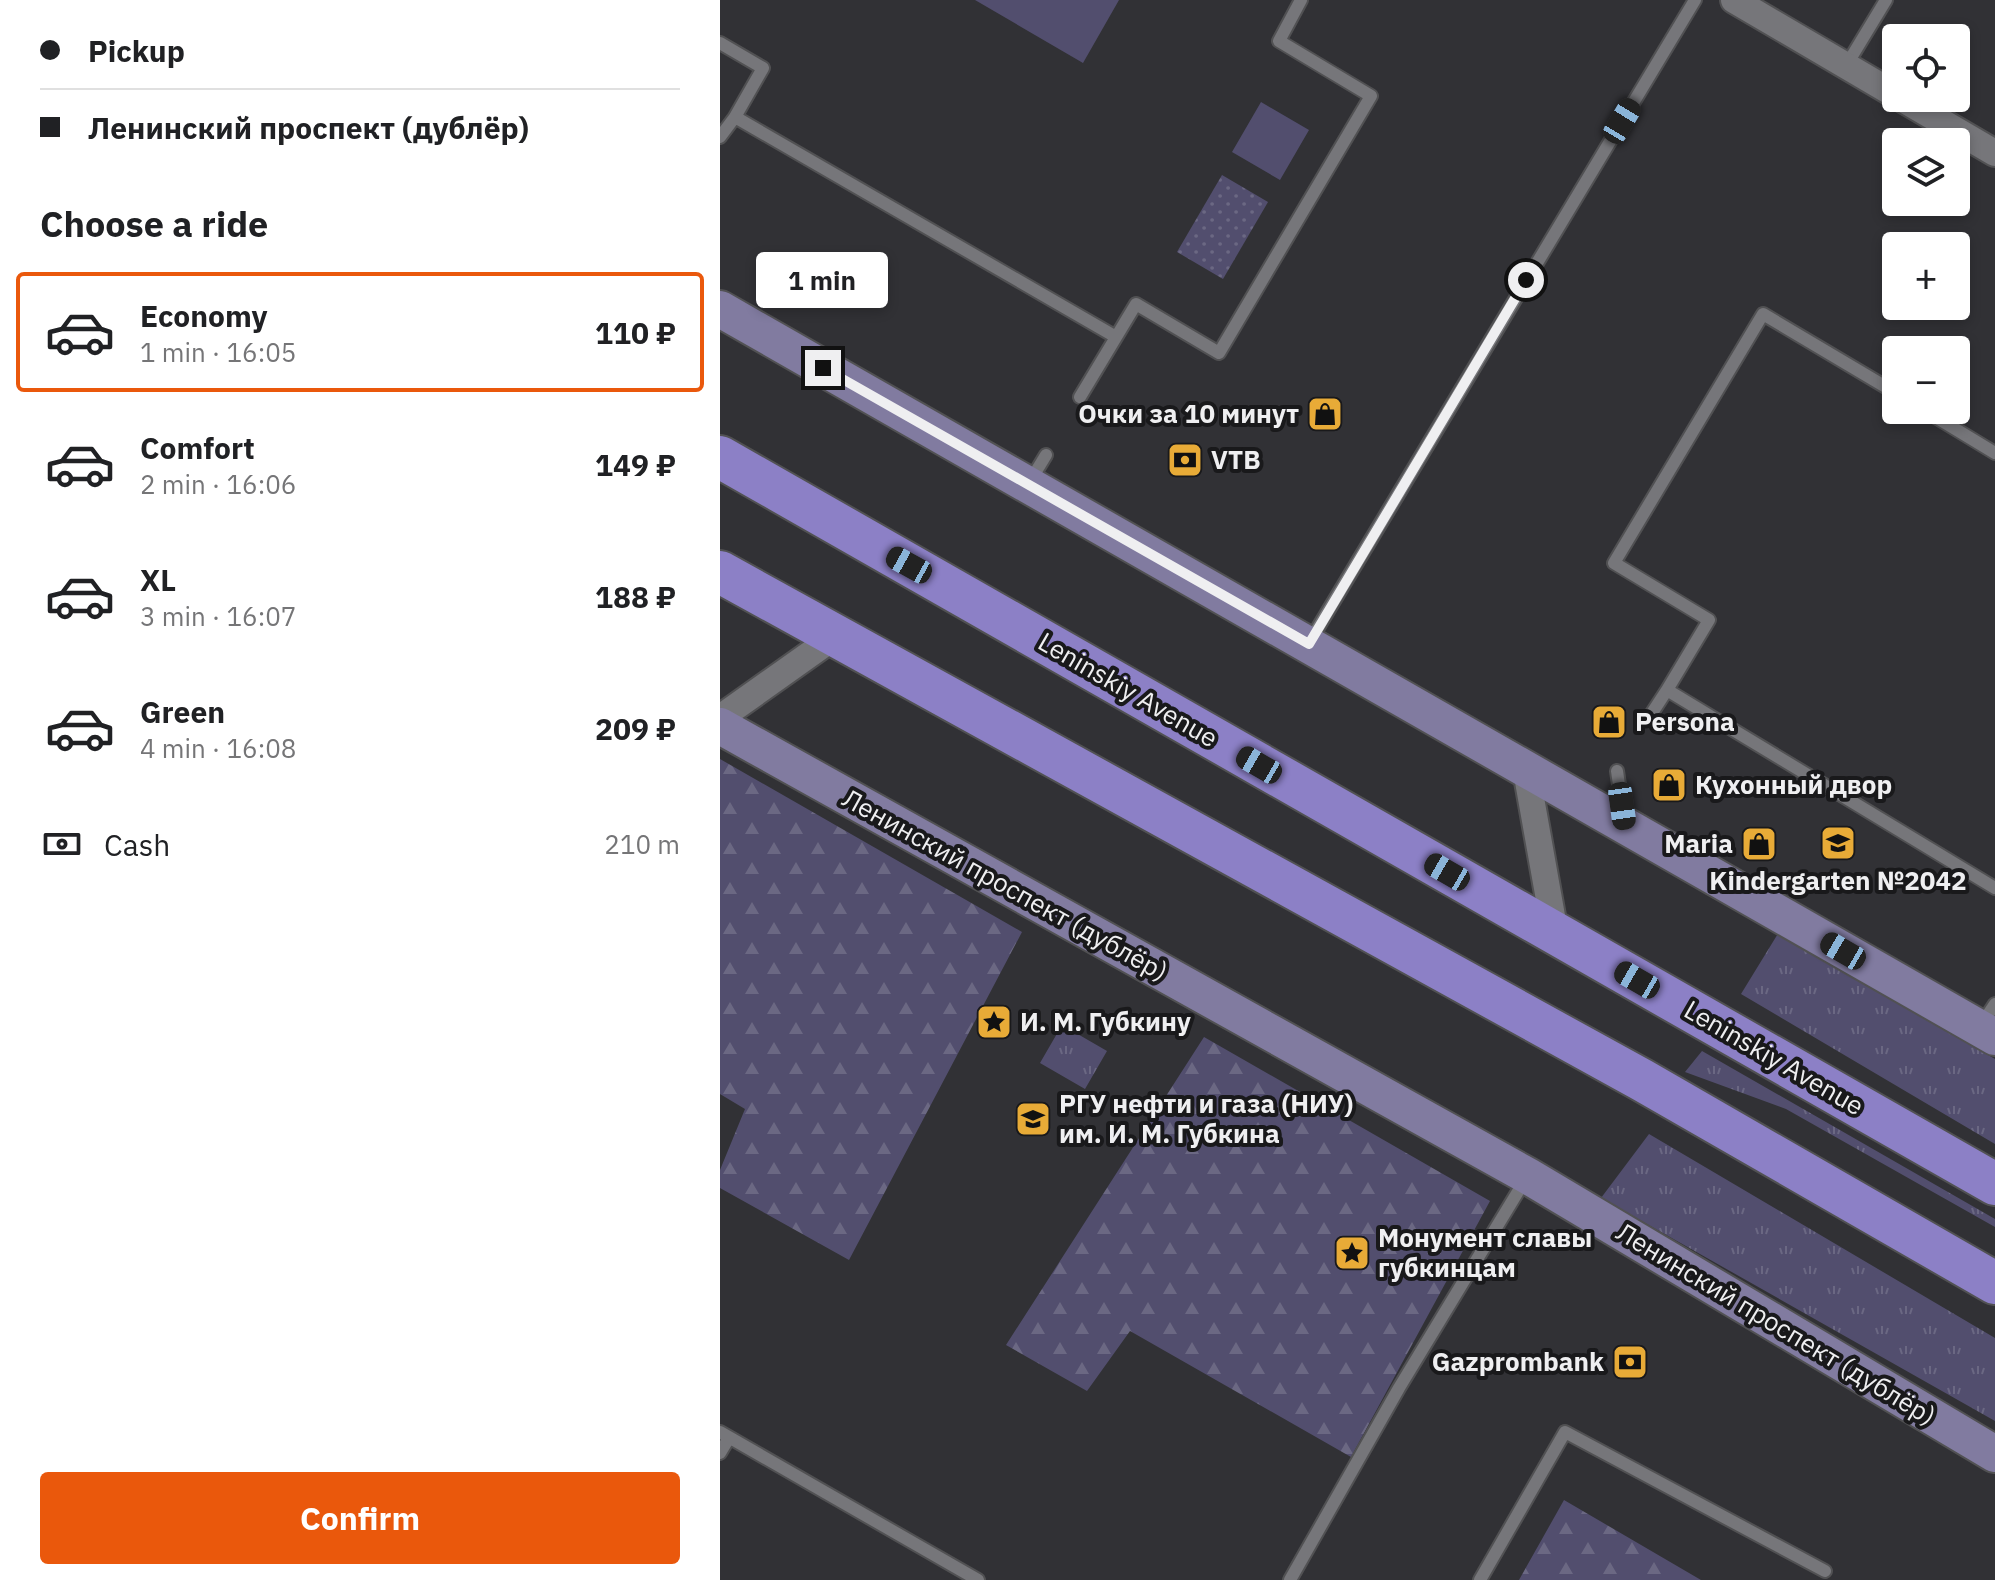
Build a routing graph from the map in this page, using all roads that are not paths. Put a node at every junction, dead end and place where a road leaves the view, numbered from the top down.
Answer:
1 (1301, 0) edge
2 (1695, 0) edge
3 (1734, 0) edge
4 (1886, 0) edge
5 (720, 43) edge
6 (1846, 66) junction
7 (1882, 87) edge
8 (1925, 112) edge
9 (735, 117) junction
10 (720, 137) edge
11 (1995, 153) edge
12 (720, 309) edge
13 (1116, 337) junction
14 (1882, 385) edge
15 (1080, 397) dead end
16 (1947, 424) edge
17 (1995, 453) edge
18 (1046, 455) dead end
19 (720, 457) edge
20 (1028, 485) junction
21 (720, 572) edge
22 (834, 637) junction
23 (1309, 644) junction
24 (1667, 690) junction
25 (1652, 713) dead end
26 (720, 718) edge
27 (720, 726) edge
28 (1526, 770) junction
29 (1617, 771) dead end
30 (1626, 828) junction
31 (1995, 888) edge
32 (1555, 933) junction
33 (1990, 1023) edge
34 (1528, 1176) junction
35 (1995, 1184) edge
36 (1995, 1283) edge
37 (725, 1435) edge
38 (720, 1453) edge
39 (1995, 1454) edge
40 (978, 1580) edge
41 (1290, 1580) edge
42 (1480, 1580) edge
43 (1808, 1580) edge

1 - 13 lane
2 - 23 lane
3 - 6 street
4 - 6 lane
5 - 9 lane
6 - 7 street
8 - 11 street
9 - 10 lane
9 - 13 lane
12 - 20 street
13 - 15 lane
14 - 24 lane
16 - 17 lane
18 - 20 lane
19 - 32 main road, Leninskiy Avenue
20 - 23 street
21 - 22 main road
22 - 26 street
22 - 36 main road
23 - 28 street
24 - 25 lane
24 - 31 lane
27 - 34 street, Ленинский проспект (дублёр)
28 - 30 street
28 - 32 street
29 - 30 lane
30 - 33 street
32 - 35 main road, Leninskiy Avenue
34 - 39 street, Ленинский проспект (дублёр)
34 - 41 lane
37 - 38 lane
37 - 40 lane
42 - 43 lane

